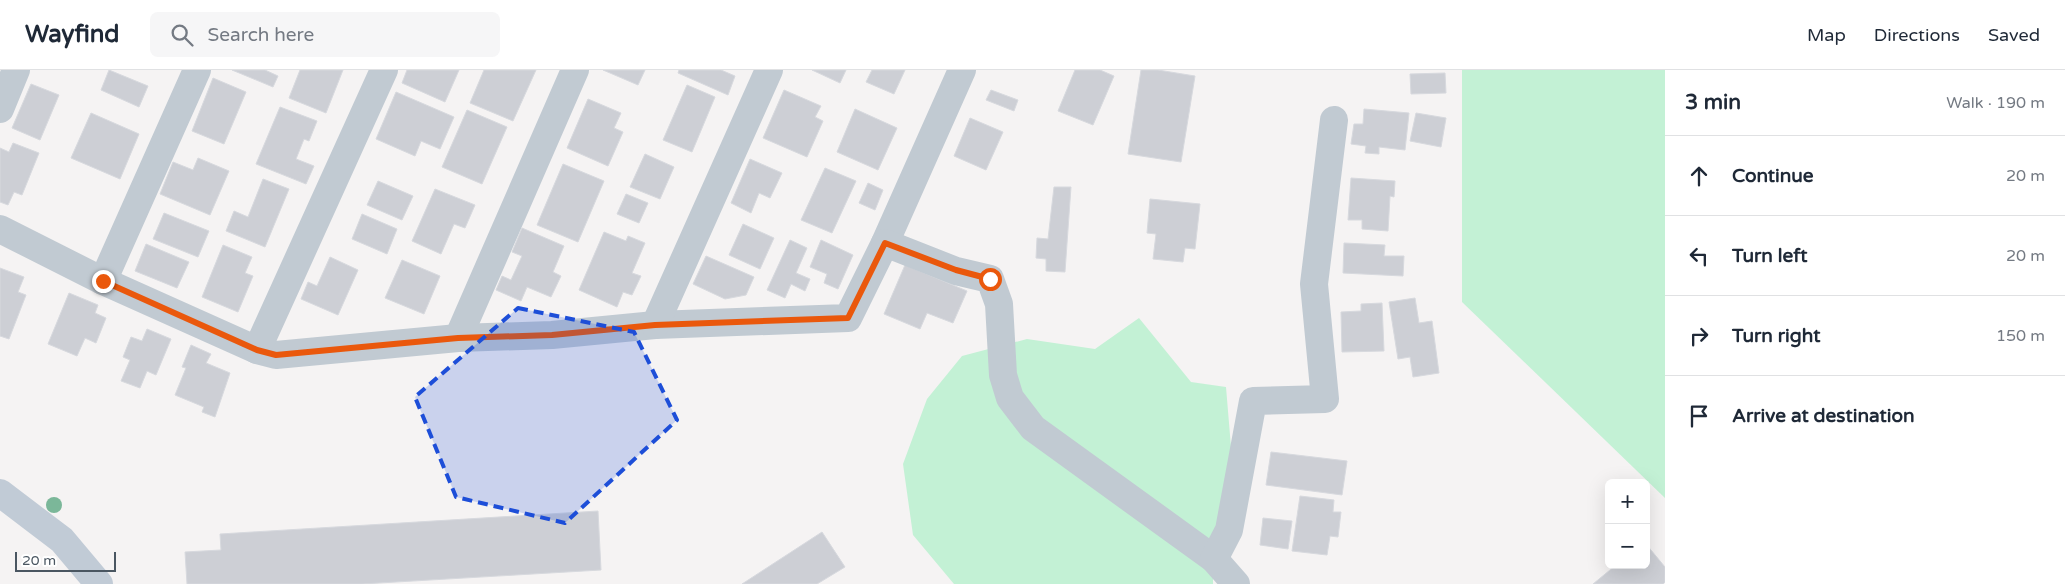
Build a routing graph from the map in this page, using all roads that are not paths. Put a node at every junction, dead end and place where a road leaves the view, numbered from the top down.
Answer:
1 (16, 70) edge
2 (197, 70) edge
3 (384, 70) edge
4 (575, 70) edge
5 (769, 70) edge
6 (962, 70) edge
7 (0, 109) edge
8 (1334, 120) dead end
9 (0, 229) edge
10 (885, 243) junction
11 (103, 281) junction
12 (655, 325) junction
13 (458, 338) junction
14 (257, 350) junction
15 (0, 493) edge
16 (1214, 559) junction
17 (99, 584) edge
18 (1236, 584) edge

1 - 7 street
2 - 11 street
3 - 14 street
4 - 13 street
5 - 12 street
6 - 10 street
8 - 16 street
9 - 11 street
10 - 12 street
10 - 16 street
11 - 14 street
12 - 13 street
13 - 14 street
15 - 17 street
16 - 18 street

